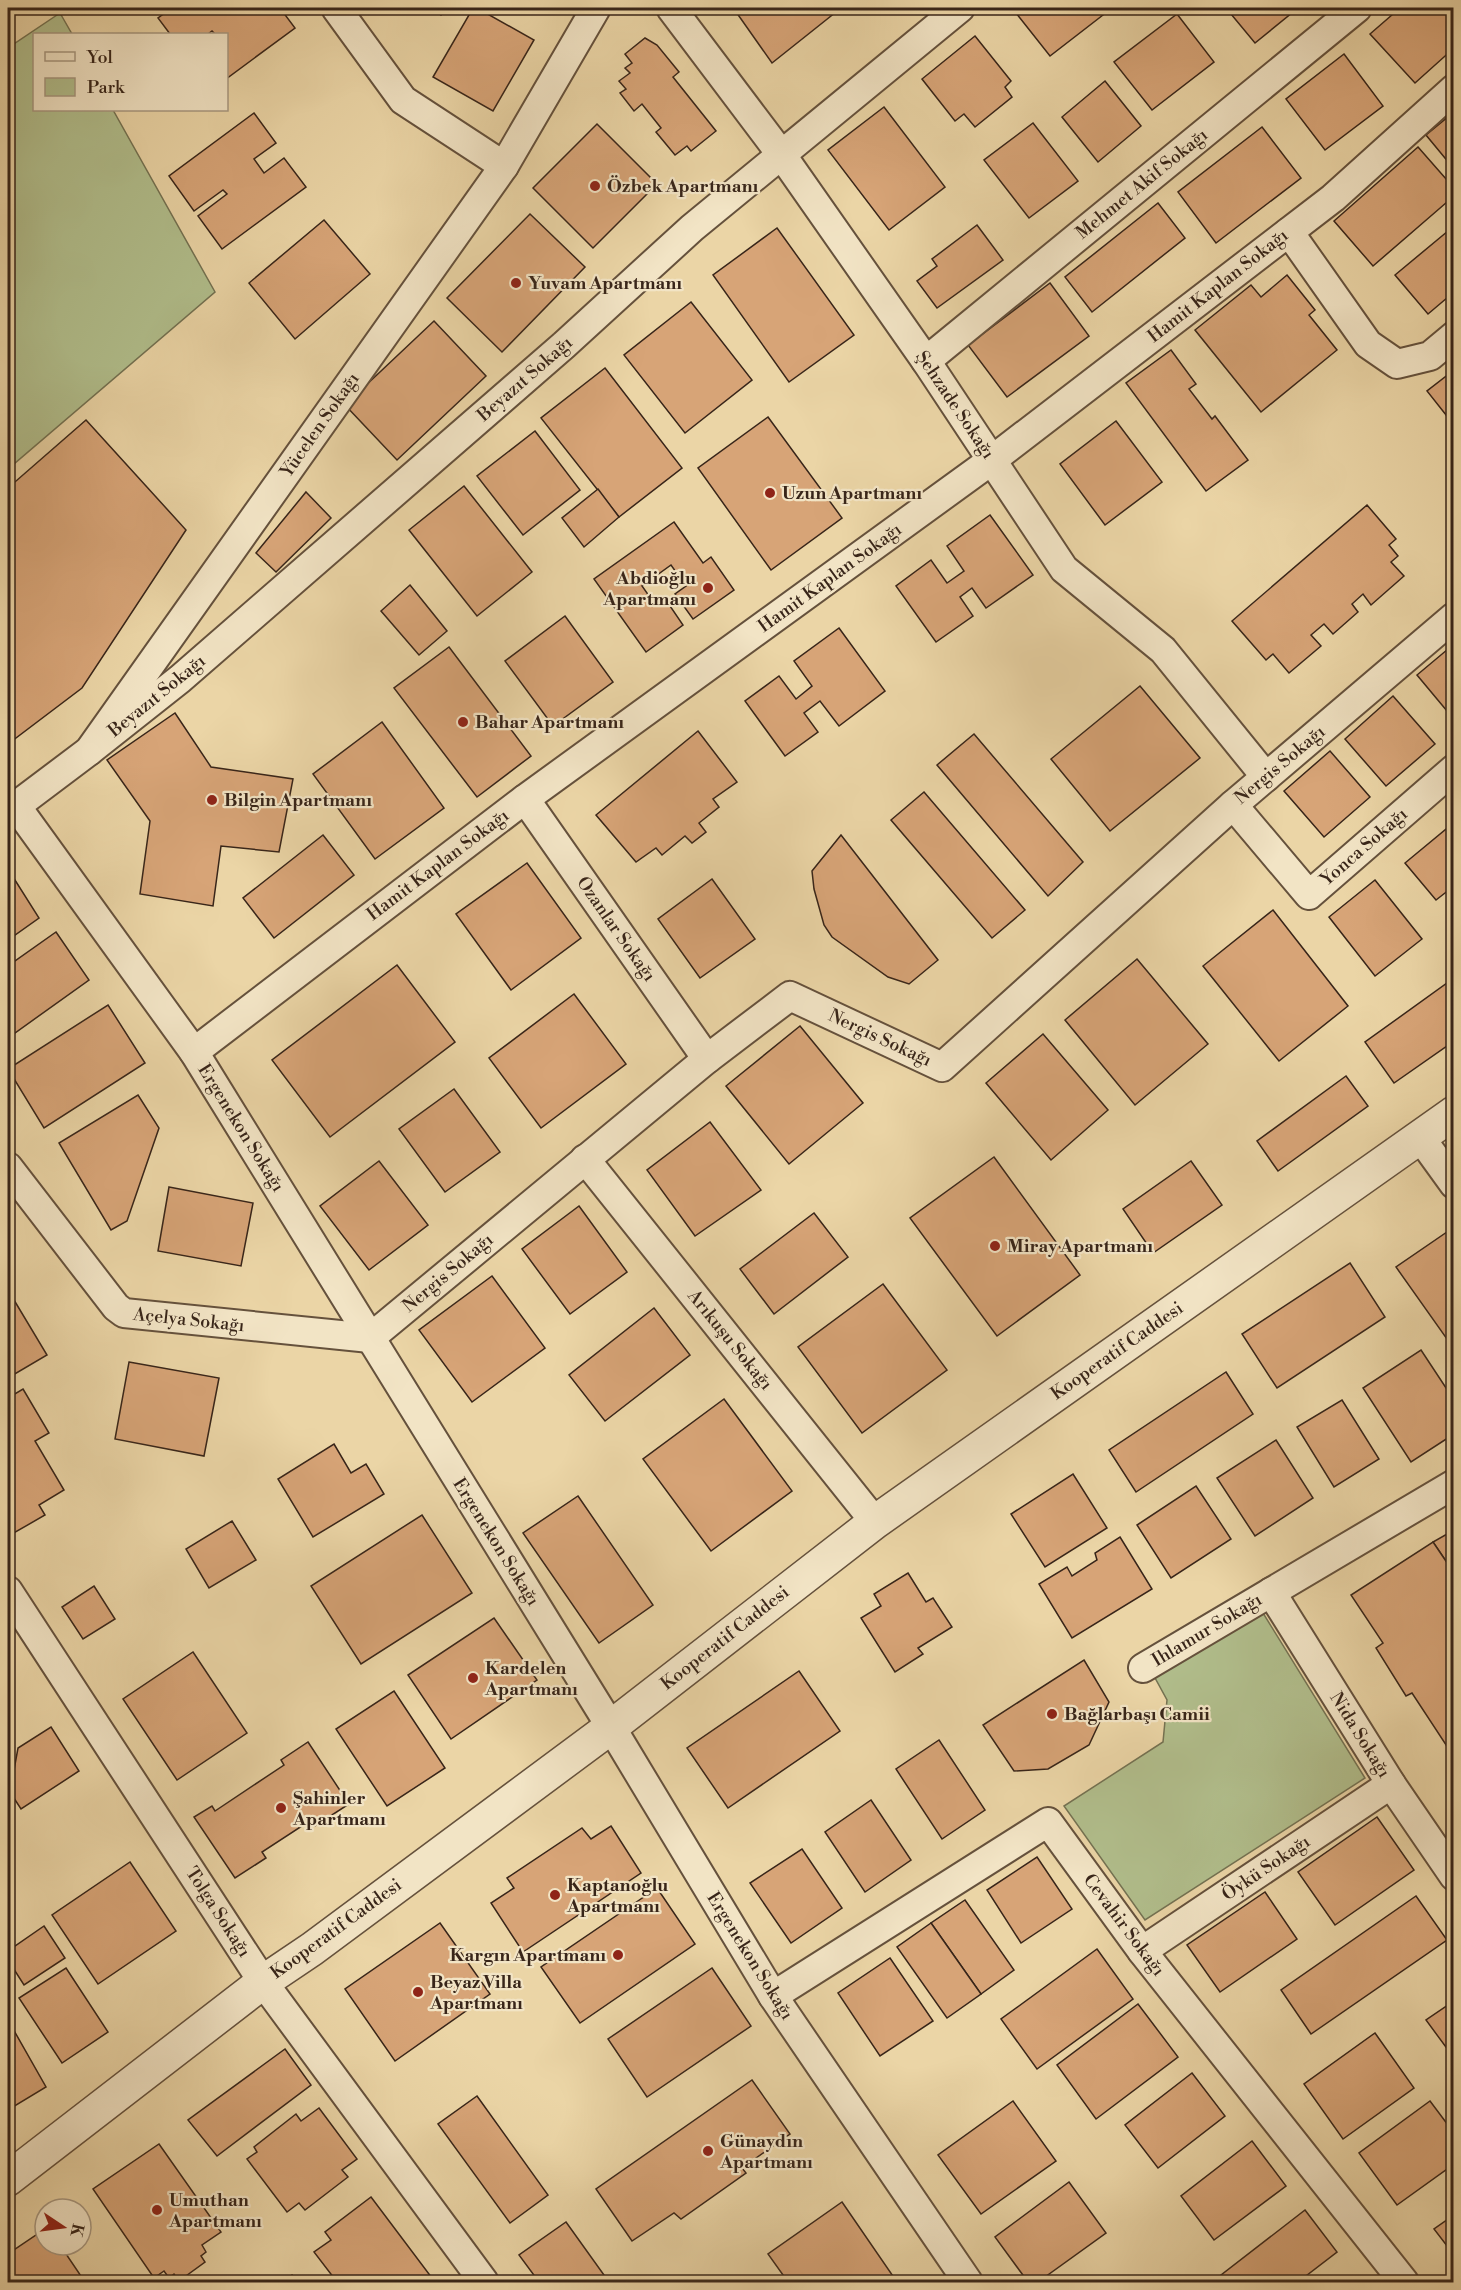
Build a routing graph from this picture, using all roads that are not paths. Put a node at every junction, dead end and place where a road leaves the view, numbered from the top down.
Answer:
1 (336, 8) edge
2 (596, 8) edge
3 (671, 8) edge
4 (1357, 8) edge
5 (951, 10) edge
6 (1454, 89) edge
7 (781, 154) junction
8 (504, 166) junction
9 (1289, 232) junction
10 (1454, 336) edge
11 (926, 361) junction
12 (992, 460) junction
13 (1454, 617) edge
14 (89, 751) junction
15 (1454, 769) edge
16 (1266, 777) junction
17 (525, 799) junction
18 (1233, 805) junction
19 (12, 809) edge
20 (194, 1052) junction
21 (707, 1059) junction
22 (1454, 1113) edge
23 (1420, 1137) junction
24 (585, 1159) junction
25 (8, 1167) edge
26 (1454, 1184) edge
27 (370, 1338) junction
28 (1454, 1484) edge
29 (875, 1522) junction
30 (8, 1591) edge
31 (1271, 1592) junction
32 (1143, 1668) dead end
33 (611, 1727) junction
34 (1391, 1784) junction
35 (1454, 1876) edge
36 (1142, 1951) junction
37 (263, 1982) junction
38 (773, 1996) junction
39 (8, 2179) edge
40 (484, 2283) edge
41 (968, 2283) edge
42 (1404, 2283) edge

1 - 8 street
2 - 8 street, Yücelen Sokağı
3 - 7 street, Şehzade Sokağı
4 - 11 street, Mehmet Akif Sokağı
5 - 7 street, Beyazıt Sokağı
6 - 9 street, Hamit Kaplan Sokağı
7 - 11 street, Şehzade Sokağı
7 - 14 street, Beyazıt Sokağı
8 - 14 street, Yücelen Sokağı
9 - 10 street
9 - 12 street, Hamit Kaplan Sokağı
11 - 12 street, Şehzade Sokağı
12 - 16 street, Şehzade Sokağı
12 - 17 street, Hamit Kaplan Sokağı
13 - 16 street, Nergis Sokağı
14 - 19 street, Yücelen Sokağı
15 - 18 street, Yonca Sokağı
16 - 18 street, Nergis Sokağı
17 - 20 street, Hamit Kaplan Sokağı
17 - 21 street, Ozanlar Sokağı
18 - 21 street, Nergis Sokağı
19 - 20 street, Ergenekon Sokağı
20 - 27 street, Ergenekon Sokağı
21 - 24 street, Nergis Sokağı
22 - 23 street, Kooperatif Caddesi
23 - 26 street
23 - 29 street, Kooperatif Caddesi
24 - 27 street, Nergis Sokağı
24 - 29 street, Arıkuşu Sokağı
25 - 27 street, Açelya Sokağı
27 - 33 street, Ergenekon Sokağı
28 - 31 street, Ihlamur Sokağı
29 - 33 street, Kooperatif Caddesi
30 - 37 street, Tolga Sokağı
31 - 32 street, Ihlamur Sokağı
31 - 34 street, Nida Sokağı
33 - 37 street, Kooperatif Caddesi
33 - 38 street, Ergenekon Sokağı
34 - 35 street, Nida Sokağı
34 - 36 street, Öykü Sokağı
36 - 38 street, Cevahir Sokağı
36 - 42 street, Cevahir Sokağı
37 - 39 street, Kooperatif Caddesi
37 - 40 street, Tolga Sokağı
38 - 41 street, Ergenekon Sokağı

